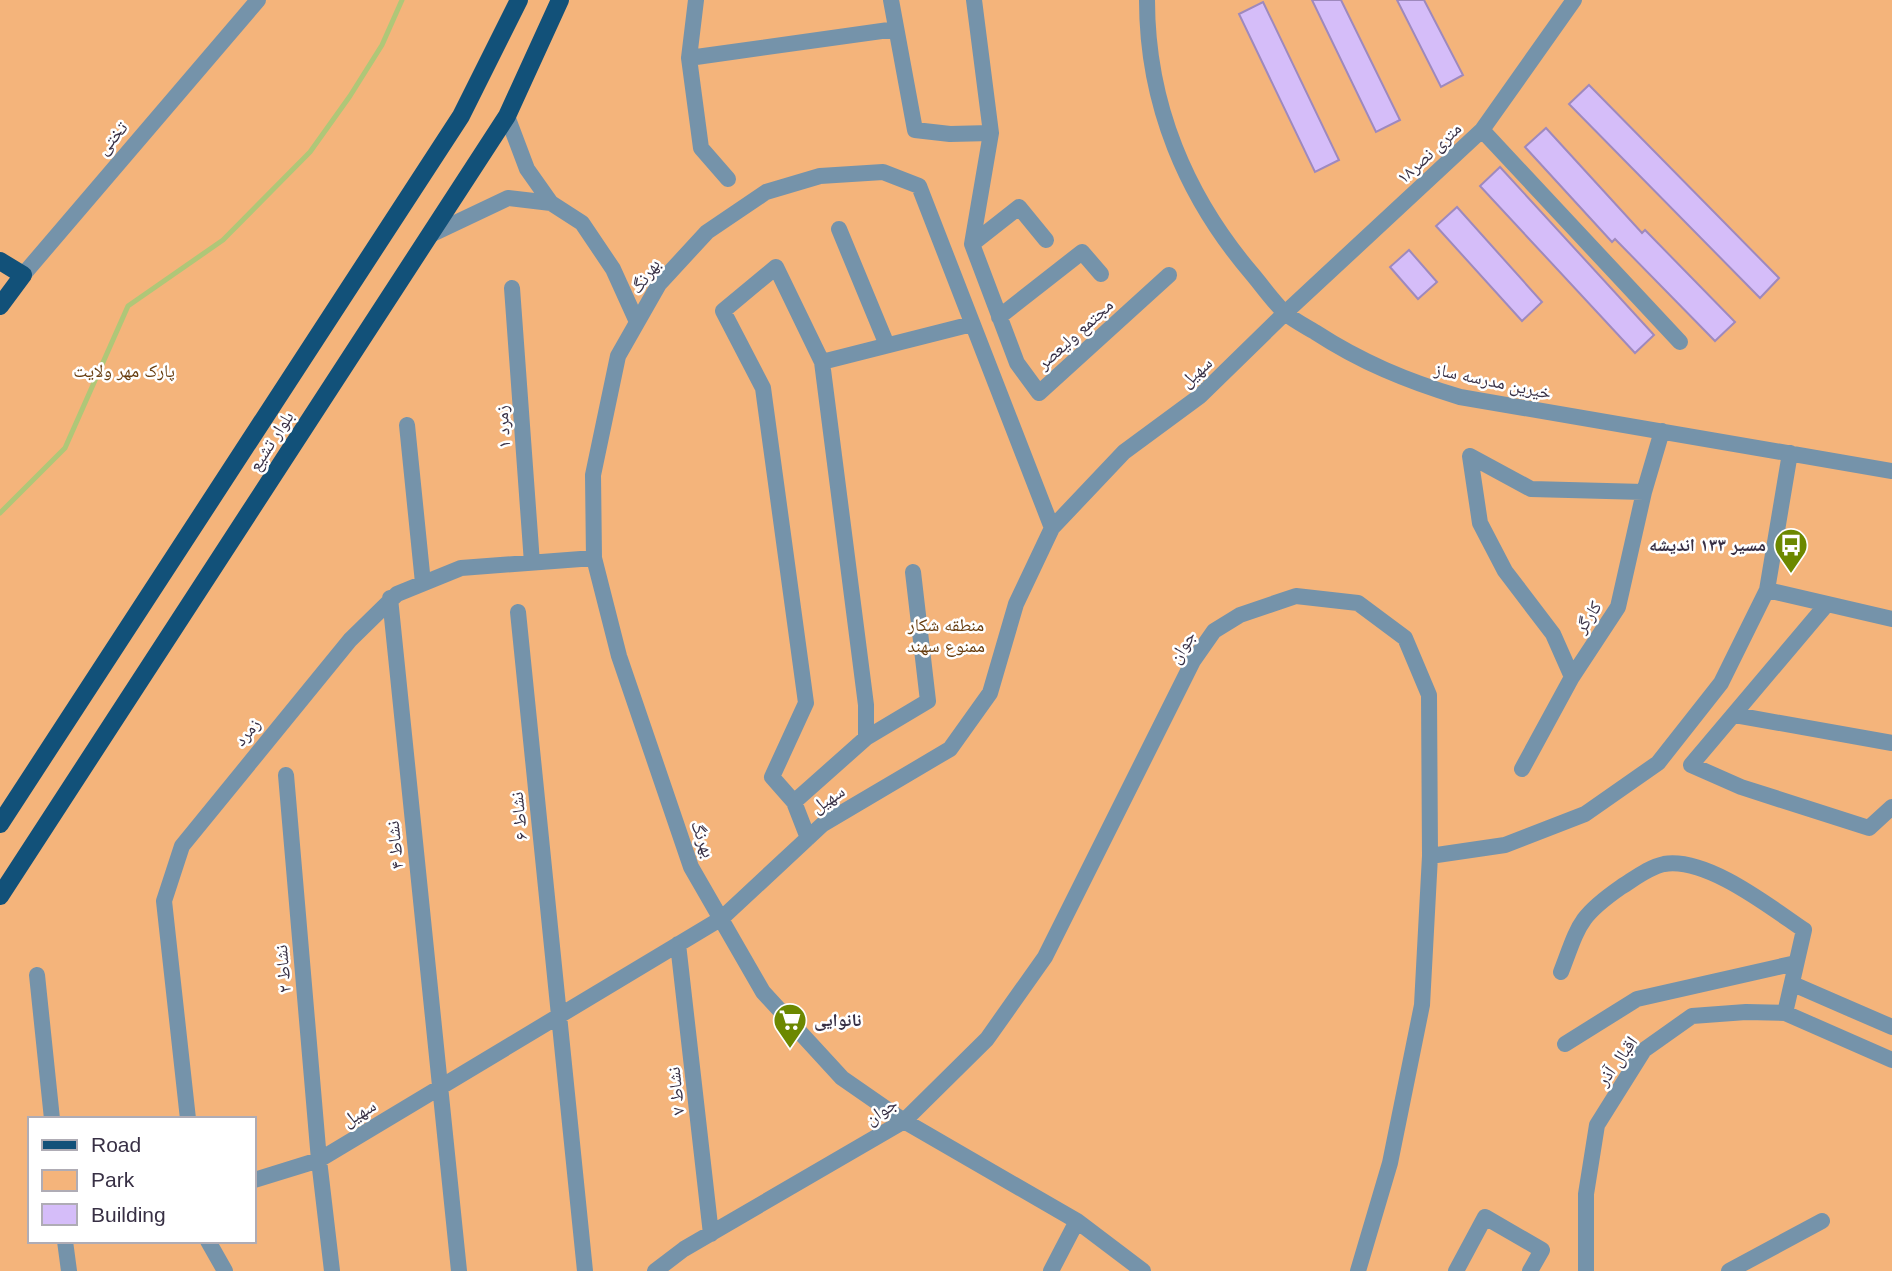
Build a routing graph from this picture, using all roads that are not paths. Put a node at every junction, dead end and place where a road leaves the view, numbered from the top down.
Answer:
1 (258, 0) edge
2 (519, 0) edge
3 (560, 0) edge
4 (696, 0) edge
5 (891, 0) edge
6 (974, 0) edge
7 (1147, 0) edge
8 (1574, 0) edge
9 (896, 29) junction
10 (689, 58) junction
11 (507, 116) junction
12 (1482, 130) junction
13 (991, 133) junction
14 (728, 179) dead end
15 (551, 202) junction
16 (839, 229) dead end
17 (430, 234) junction
18 (1046, 240) dead end
19 (972, 241) junction
20 (0, 261) edge
21 (1101, 274) dead end
22 (23, 275) junction
23 (1169, 275) dead end
24 (512, 288) dead end
25 (0, 306) edge
26 (1285, 313) junction
27 (999, 317) junction
28 (637, 322) junction
29 (972, 324) junction
30 (1680, 342) dead end
31 (887, 345) junction
32 (822, 362) junction
33 (407, 425) dead end
34 (1662, 432) junction
35 (1790, 453) junction
36 (1892, 471) edge
37 (1644, 492) junction
38 (1052, 528) junction
39 (594, 558) junction
40 (532, 563) junction
41 (913, 572) dead end
42 (423, 583) junction
43 (1767, 590) junction
44 (390, 598) junction
45 (1827, 604) junction
46 (518, 612) dead end
47 (1892, 619) edge
48 (1572, 677) junction
49 (1735, 715) junction
50 (866, 738) junction
51 (1892, 743) edge
52 (1522, 769) dead end
53 (286, 775) dead end
54 (794, 802) junction
55 (1892, 807) edge
56 (0, 824) edge
57 (808, 838) junction
58 (1430, 856) junction
59 (0, 897) edge
60 (722, 918) junction
61 (678, 944) junction
62 (1796, 963) junction
63 (1561, 972) dead end
64 (37, 975) dead end
65 (1793, 984) junction
66 (1785, 1013) junction
67 (558, 1016) junction
68 (1892, 1027) edge
69 (1565, 1044) dead end
70 (1892, 1060) edge
71 (438, 1088) junction
72 (52, 1117) edge
73 (188, 1117) edge
74 (904, 1121) junction
75 (319, 1160) junction
76 (256, 1179) edge
77 (1077, 1221) junction
78 (1822, 1221) dead end
79 (711, 1234) junction
80 (65, 1243) edge
81 (209, 1243) edge
82 (69, 1271) edge
83 (225, 1271) edge
84 (332, 1271) edge
85 (458, 1271) edge
86 (585, 1271) edge
87 (655, 1271) edge
88 (1051, 1271) edge
89 (1143, 1271) edge
90 (1358, 1271) edge
91 (1456, 1271) edge
92 (1530, 1271) edge
93 (1586, 1271) edge
94 (1729, 1271) edge

1 - 22 street, تختی
2 - 56 main road, بلوار تشیع
3 - 11 main road, بلوار تشیع
4 - 10 street
5 - 9 street
6 - 13 street
7 - 26 street, خیرین مدرسه ساز
8 - 12 street, ۱۸متری نصر
9 - 10 street
9 - 13 street
10 - 14 street
11 - 15 street
11 - 17 main road, بلوار تشیع
12 - 26 street, ۱۸متری نصر
12 - 30 street
13 - 19 street
15 - 17 street
15 - 28 street
16 - 31 street
17 - 59 main road, بلوار تشیع
18 - 19 street
19 - 27 street, مجتمع ولیعصر
20 - 22 main road
21 - 27 street
22 - 25 main road, تختی
23 - 27 street, مجتمع ولیعصر
24 - 40 street, زمرد ۱
26 - 34 street, خیرین مدرسه ساز
26 - 38 street, سهیل
28 - 29 street, بهرنگ
28 - 39 street, بهرنگ
29 - 31 street
29 - 38 street, بهرنگ
31 - 32 street
32 - 50 street
32 - 54 street
33 - 42 street
34 - 35 street, خیرین مدرسه ساز
34 - 37 street, کارگر
35 - 36 street, خیرین مدرسه ساز
35 - 43 street
37 - 48 street, کارگر
37 - 48 street
38 - 57 street, سهیل
39 - 40 street, زمرد
39 - 60 street, بهرنگ
40 - 42 street, زمرد
41 - 50 street
42 - 44 street, زمرد
43 - 45 street
43 - 58 street
44 - 71 street, نشاط ۴
44 - 73 street, زمرد
45 - 47 street
45 - 49 street
46 - 67 street, نشاط ۶
48 - 52 street, کارگر
49 - 51 street
49 - 55 street
50 - 54 street
53 - 75 street, نشاط ۲
54 - 57 street
57 - 60 street, سهیل
58 - 74 street, جوان
58 - 90 street, جوان
60 - 61 street, سهیل
60 - 74 street, بهرنگ
61 - 67 street, سهیل
61 - 79 street, نشاط ۷
62 - 63 street
62 - 65 street
62 - 69 street
64 - 72 street
65 - 66 street
65 - 68 street
66 - 70 street, اقبال آذر
66 - 93 street, اقبال آذر
67 - 71 street, سهیل
67 - 86 street, نشاط ۶
71 - 75 street, سهیل
71 - 85 street, نشاط ۴
74 - 77 street, بهرنگ
74 - 79 street, جوان
75 - 76 street, سهیل
75 - 84 street, نشاط ۲
77 - 88 street
77 - 89 street, بهرنگ
78 - 94 street
79 - 87 street, جوان
80 - 82 street
81 - 83 street
91 - 92 street

